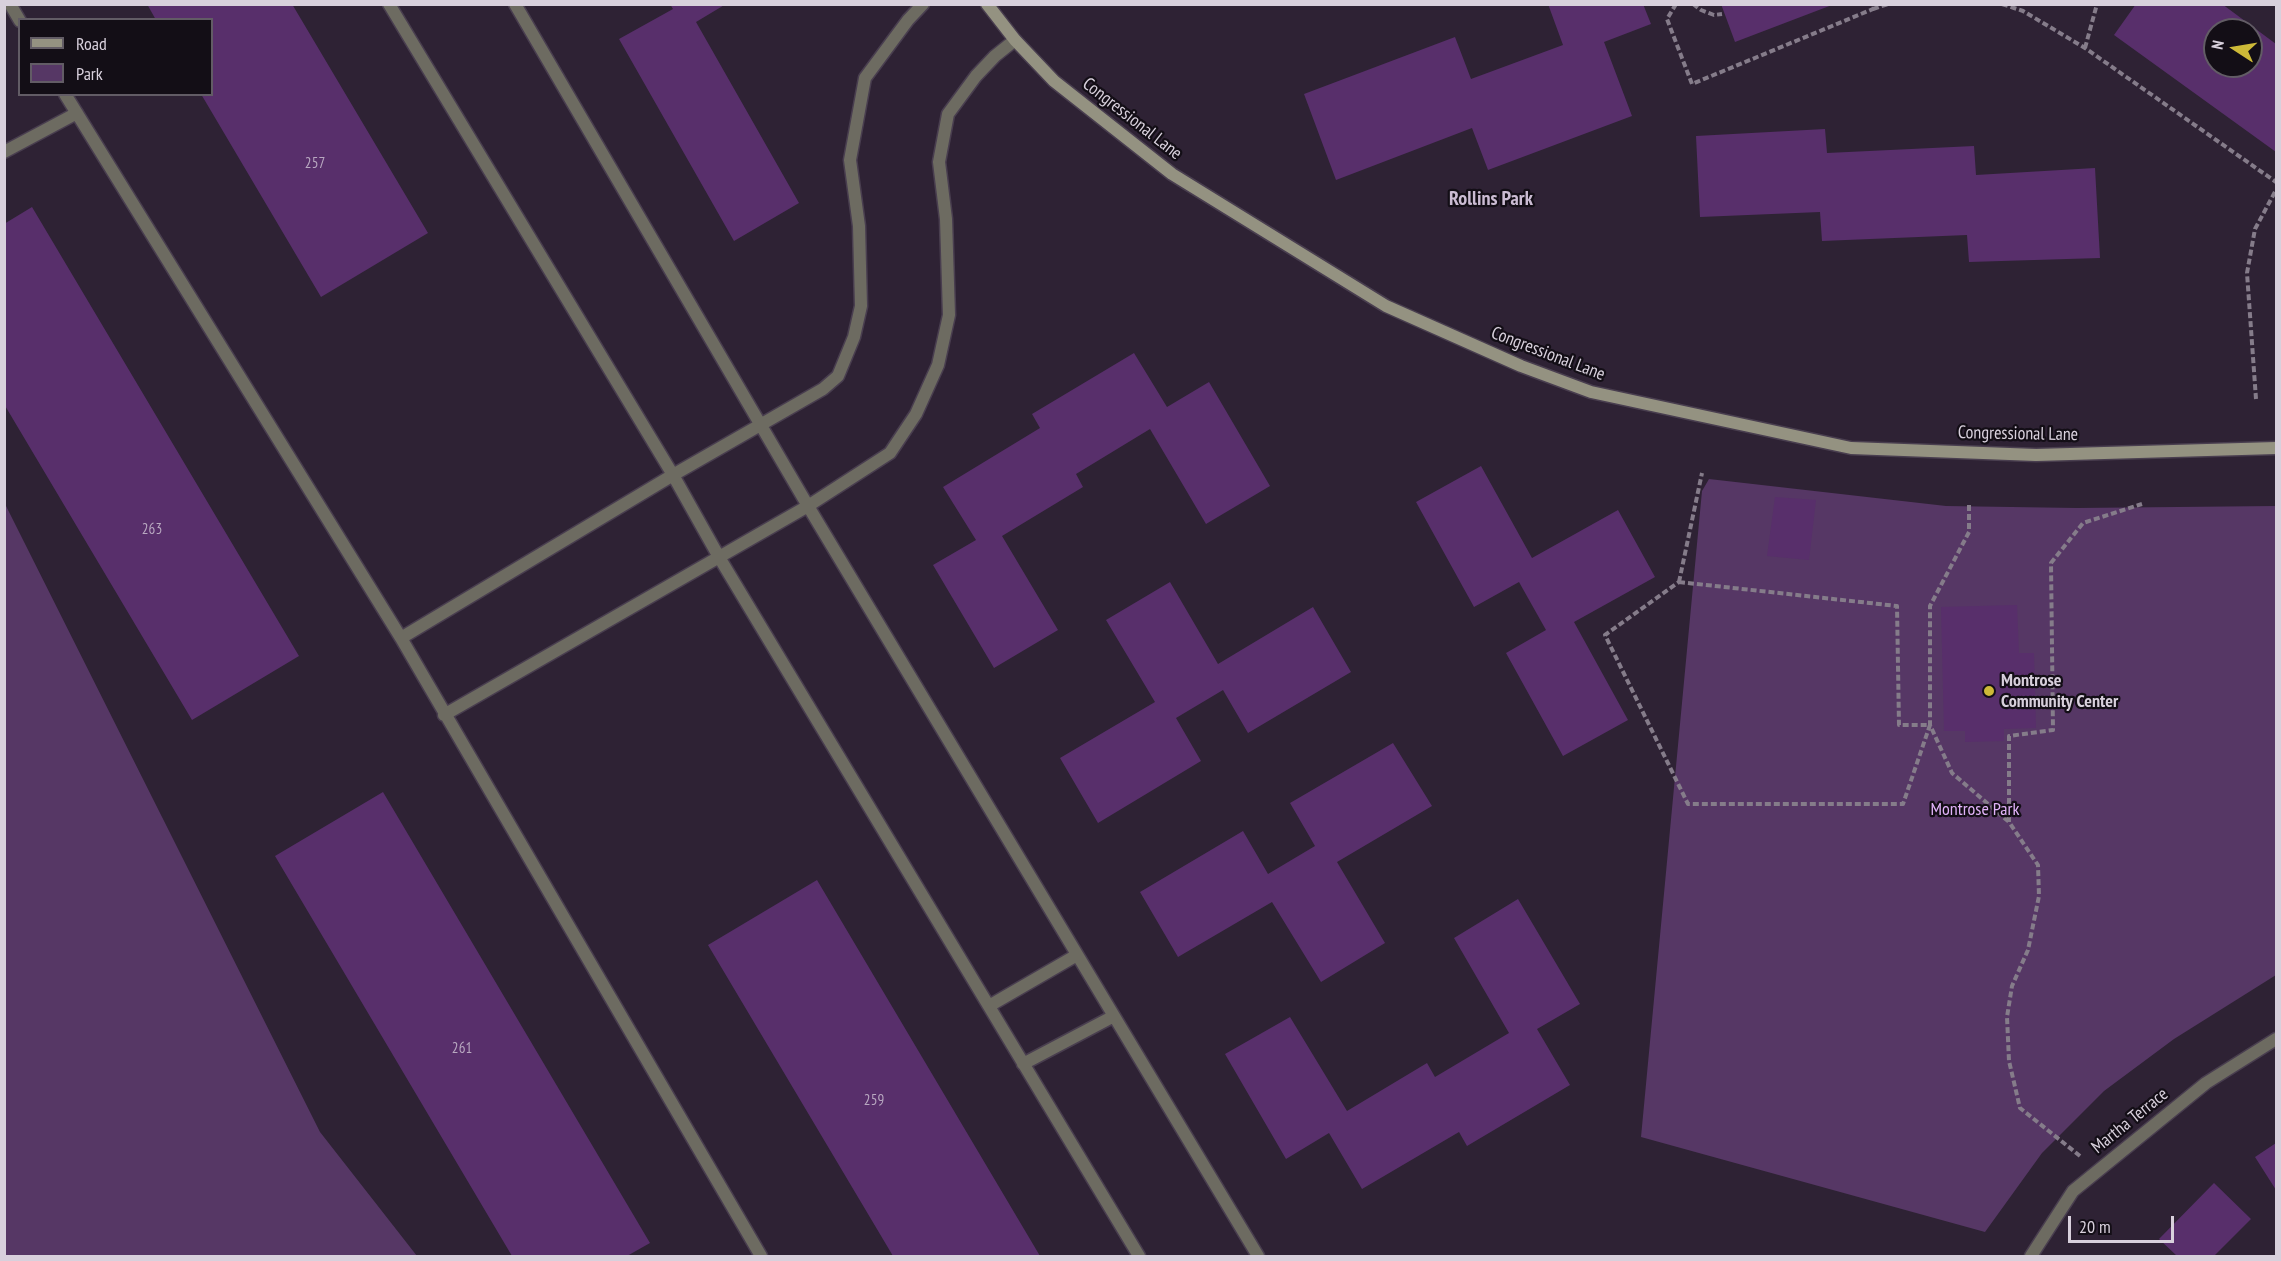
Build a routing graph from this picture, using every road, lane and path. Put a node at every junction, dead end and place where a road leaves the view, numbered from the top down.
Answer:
1 (9, 4) edge
2 (389, 4) edge
3 (515, 4) edge
4 (923, 4) edge
5 (987, 4) edge
6 (1676, 4) edge
7 (1693, 4) edge
8 (1888, 4) edge
9 (2002, 4) edge
10 (2097, 4) edge
11 (1874, 7) edge
12 (1722, 14) dead end
13 (18, 18) edge
14 (1015, 40) junction
15 (2085, 48) junction
16 (66, 96) edge
17 (77, 113) junction
18 (4, 152) edge
19 (2277, 182) edge
20 (2277, 190) edge
21 (2256, 399) dead end
22 (761, 425) junction
23 (2277, 448) edge
24 (1702, 473) dead end
25 (674, 475) junction
26 (2142, 504) dead end
27 (1969, 505) dead end
28 (808, 506) junction
29 (719, 557) junction
30 (1679, 582) junction
31 (401, 638) junction
32 (444, 715) junction
33 (1930, 725) junction
34 (2009, 822) junction
35 (1077, 955) junction
36 (989, 1006) junction
37 (1114, 1016) junction
38 (2277, 1039) edge
39 (1023, 1064) junction
40 (2098, 1170) junction
41 (761, 1257) edge
42 (1139, 1257) edge
43 (1258, 1257) edge
44 (2031, 1257) edge

1 - 13 street
2 - 25 street
3 - 22 street
4 - 22 street
5 - 14 street, Congressional Lane
6 - 11 path
7 - 12 path
8 - 11 path
9 - 15 path
10 - 15 path
14 - 23 street, Congressional Lane
14 - 28 street
15 - 19 path
16 - 17 street
17 - 18 street
17 - 31 street
20 - 21 path
22 - 25 street
22 - 28 street
24 - 30 path
25 - 29 street
25 - 31 street
26 - 34 path
27 - 33 path
28 - 29 street
28 - 35 street
29 - 32 street
29 - 36 street
30 - 33 path
30 - 33 path
31 - 32 street
32 - 41 street
33 - 34 path
34 - 40 path
35 - 36 street
35 - 37 street
36 - 39 street
37 - 39 street
37 - 43 street
38 - 40 street, Martha Terrace
39 - 42 street
40 - 44 street, Martha Terrace

